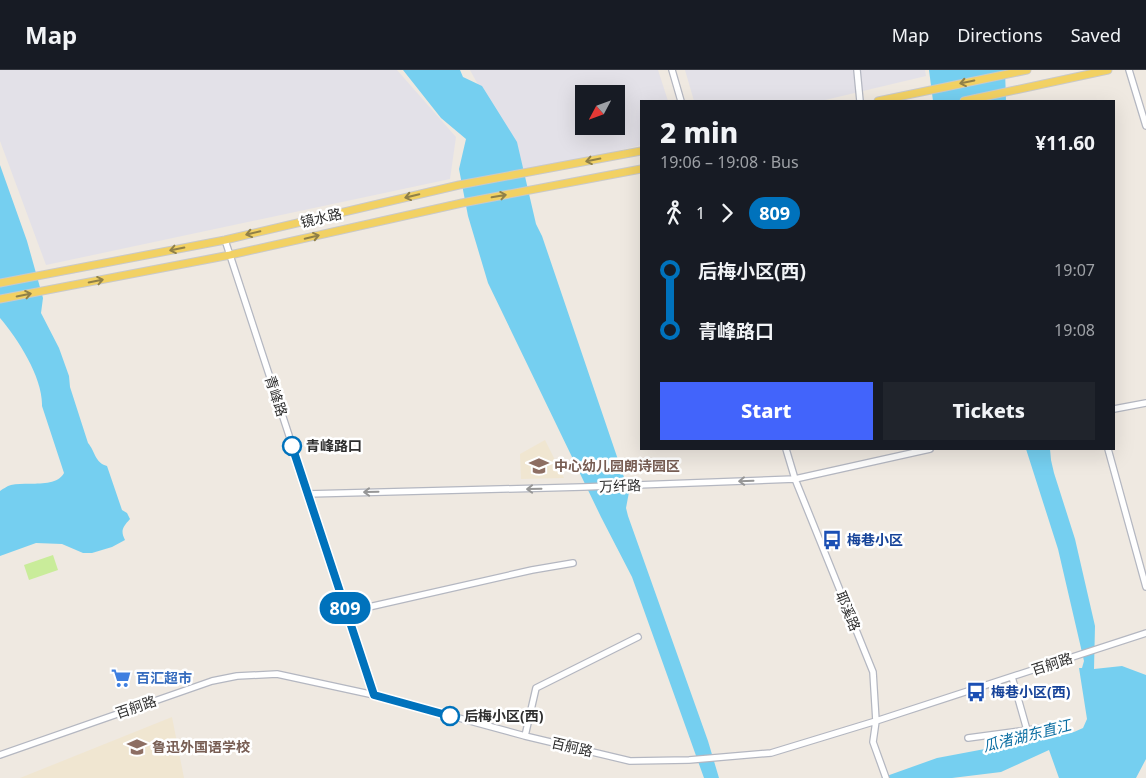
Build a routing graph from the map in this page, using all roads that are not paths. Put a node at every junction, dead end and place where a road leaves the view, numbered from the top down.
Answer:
1 (672, 70) edge
2 (857, 70) edge
3 (1027, 70) edge
4 (1108, 70) edge
5 (1129, 70) edge
6 (680, 100) edge
7 (860, 100) edge
8 (883, 100) edge
9 (969, 100) edge
10 (1146, 126) edge
11 (640, 151) edge
12 (640, 169) edge
13 (225, 240) junction
14 (230, 255) junction
15 (0, 283) edge
16 (0, 299) edge
17 (1146, 403) edge
18 (1115, 409) edge
19 (786, 450) edge
20 (921, 450) edge
21 (1108, 450) edge
22 (903, 452) edge
23 (795, 479) junction
24 (307, 494) junction
25 (574, 563) dead end
26 (1146, 587) edge
27 (347, 614) junction
28 (1146, 633) edge
29 (638, 637) dead end
30 (1012, 677) junction
31 (374, 695) junction
32 (876, 721) junction
33 (1066, 725) dead end
34 (1027, 730) junction
35 (525, 736) junction
36 (968, 738) dead end
37 (0, 755) edge
38 (886, 778) edge

1 - 6 street
2 - 7 street
3 -> 8 main road
4 - 9 main road
5 - 10 street
11 -> 13 main road, 镜水路
14 -> 12 main road, 镜水路
13 - 14 street, 青峰路
13 -> 15 main road, 镜水路
16 -> 14 main road, 镜水路
14 - 24 street, 青峰路
17 - 18 street
19 - 23 street, 耶溪路
20 - 22 street, 万纤路
21 - 26 street
22 - 23 street, 万纤路
23 -> 24 street, 万纤路
23 - 32 street, 耶溪路
24 - 27 street, 青峰路
25 - 27 street
27 - 31 street, 青峰路
28 - 30 street, 百舸路
29 - 35 street
30 - 32 street, 百舸路
30 - 34 street
31 - 35 street, 百舸路
31 - 37 street, 百舸路
32 - 35 street, 百舸路
32 - 38 street, 耶溪路
33 - 34 street
34 - 36 street

